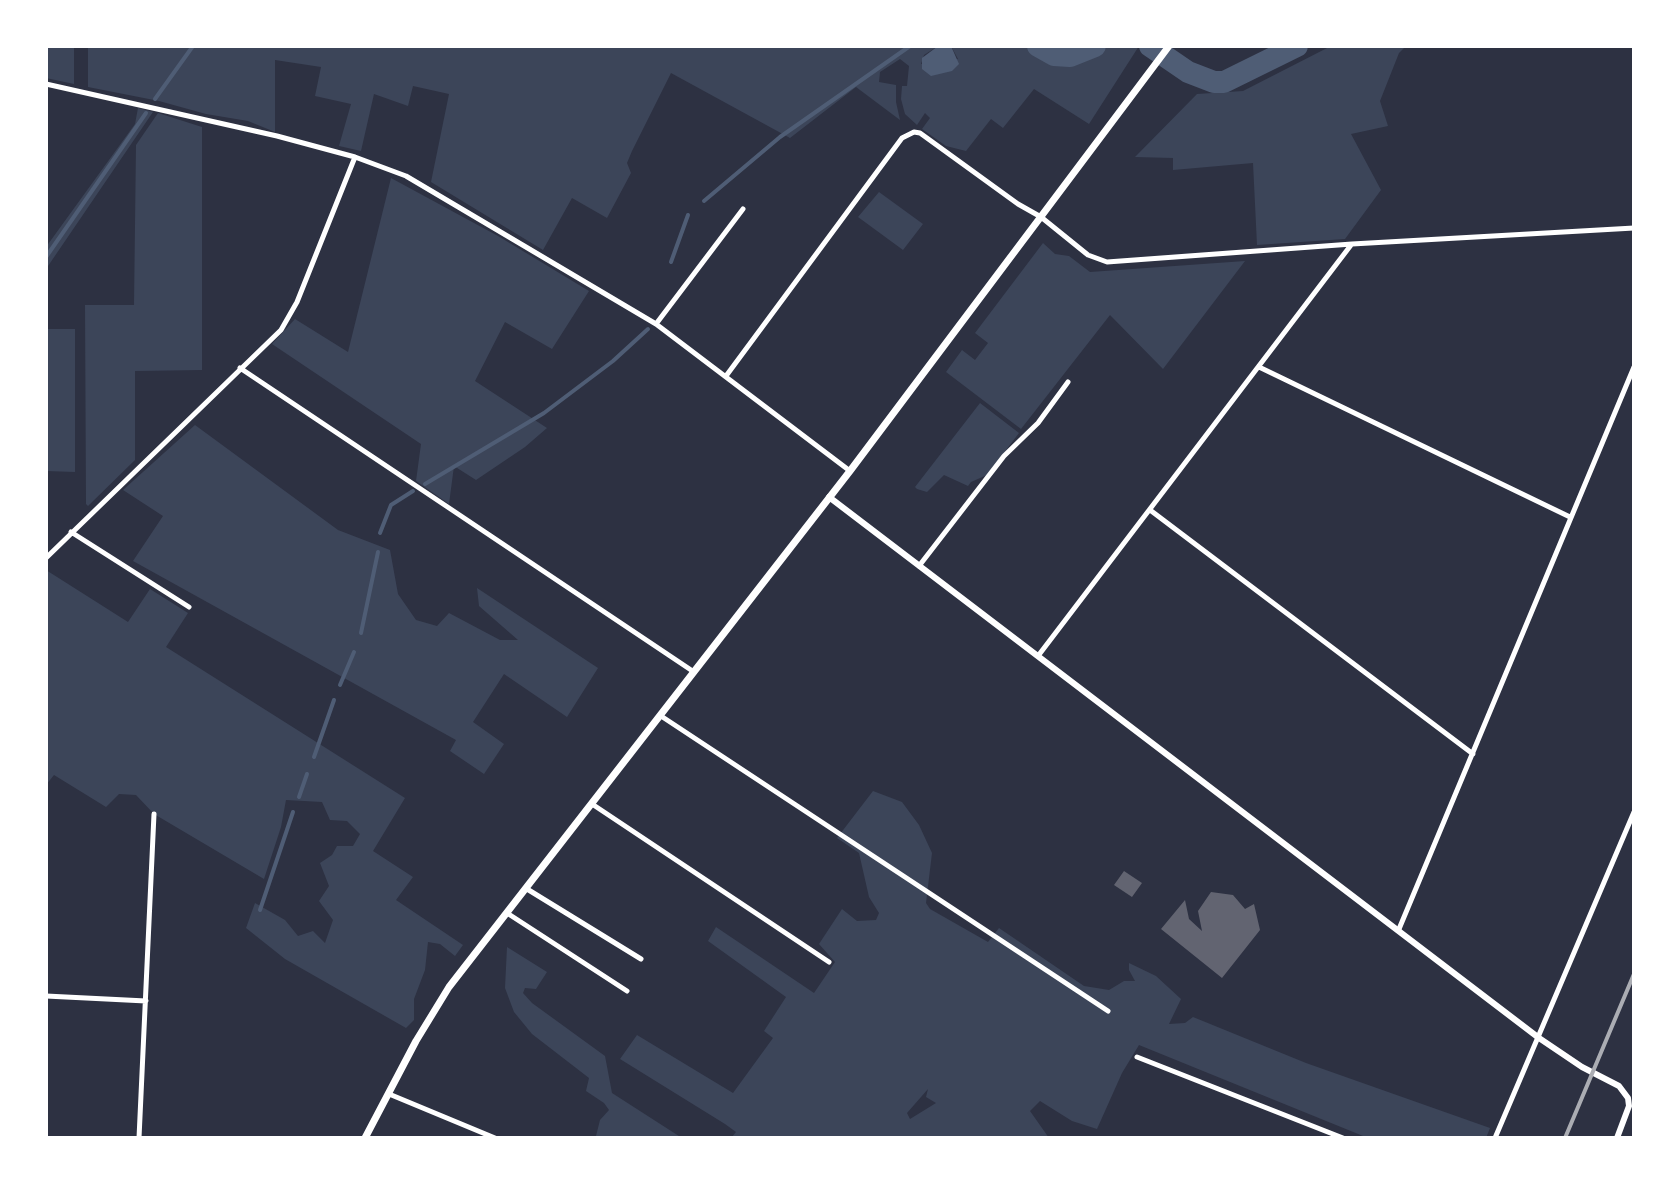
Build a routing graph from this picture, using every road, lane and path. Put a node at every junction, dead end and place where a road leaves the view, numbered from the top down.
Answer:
1 (1169, 46) edge
2 (46, 84) edge
3 (355, 157) junction
4 (743, 209) dead end
5 (1041, 217) junction
6 (1634, 228) edge
7 (1352, 244) junction
8 (656, 324) junction
9 (1259, 367) junction
10 (1634, 367) edge
11 (240, 368) junction
12 (726, 376) junction
13 (1068, 382) dead end
14 (850, 471) junction
15 (829, 497) junction
16 (1150, 510) junction
17 (1570, 517) junction
18 (71, 532) junction
19 (46, 558) edge
20 (919, 566) junction
21 (189, 607) dead end
22 (1038, 656) junction
23 (694, 672) junction
24 (661, 716) junction
25 (1473, 754) junction
26 (592, 804) junction
27 (1634, 812) edge
28 (154, 814) dead end
29 (527, 889) junction
30 (506, 913) junction
31 (1399, 929) junction
32 (641, 959) dead end
33 (829, 962) dead end
34 (627, 991) dead end
35 (46, 996) edge
36 (146, 1001) junction
37 (1108, 1011) dead end
38 (1539, 1038) junction
39 (1137, 1057) dead end
40 (388, 1093) junction
41 (1631, 1097) edge
42 (139, 1138) edge
43 (365, 1138) edge
44 (495, 1138) edge
45 (1343, 1138) edge
46 (1495, 1138) edge
47 (1617, 1138) edge

1 - 5 main road
2 - 3 street
3 - 8 street
3 - 11 street
4 - 8 street
5 - 7 street
5 - 12 street
5 - 14 main road
6 - 7 street
7 - 9 street
8 - 12 street
9 - 16 street
9 - 17 street
10 - 17 street
11 - 18 street
11 - 23 street
12 - 14 street
13 - 20 street
14 - 15 main road
15 - 20 street
15 - 23 main road
16 - 22 street
16 - 25 street
17 - 25 street
18 - 19 street
18 - 21 street
20 - 22 street
22 - 31 street
23 - 24 main road
24 - 26 main road
24 - 37 street
25 - 31 street
26 - 29 main road
26 - 33 street
27 - 38 street
28 - 36 street
29 - 30 main road
29 - 32 street
30 - 34 street
30 - 40 main road
31 - 38 street
35 - 36 street
36 - 42 street
38 - 41 street
38 - 46 street
39 - 45 street
40 - 43 main road
40 - 44 street
41 - 47 street

